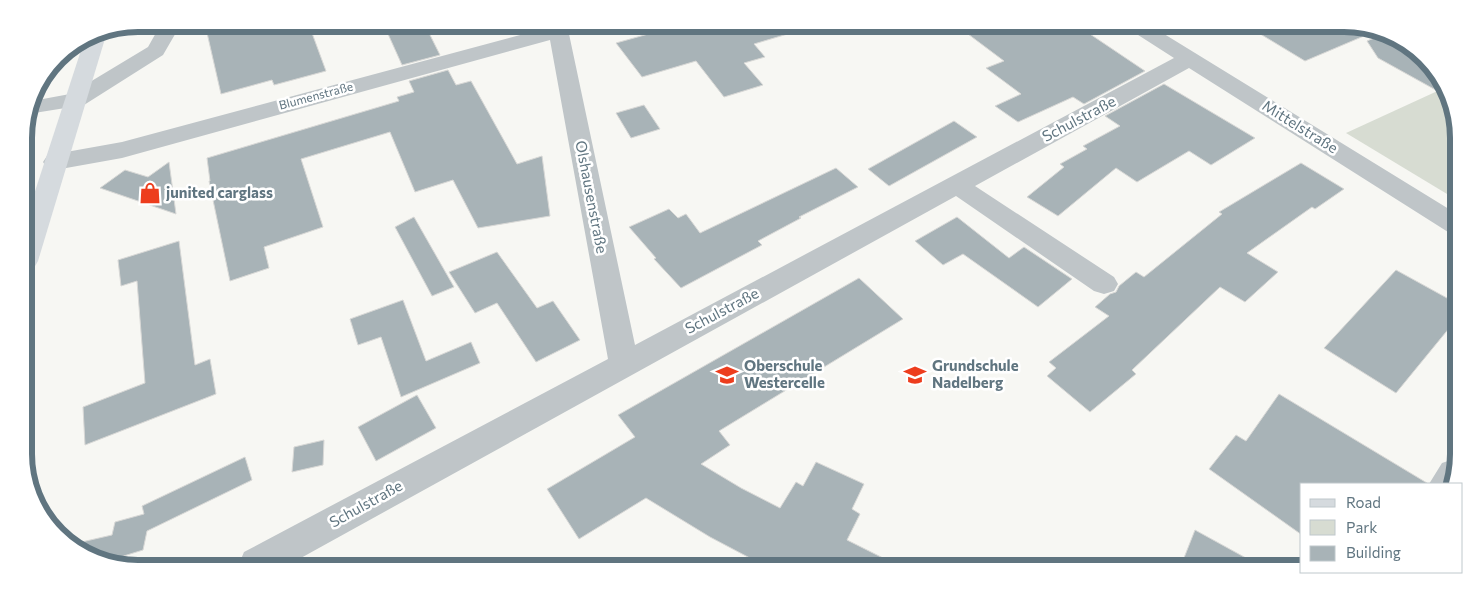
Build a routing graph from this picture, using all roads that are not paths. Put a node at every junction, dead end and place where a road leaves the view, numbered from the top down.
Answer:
1 (1147, 32) edge
2 (166, 33) edge
3 (550, 33) edge
4 (568, 33) edge
5 (95, 43) edge
6 (1190, 59) junction
7 (76, 100) junction
8 (38, 107) edge
9 (55, 162) junction
10 (956, 185) junction
11 (1450, 222) edge
12 (33, 233) edge
13 (1104, 284) dead end
14 (624, 364) junction
15 (263, 560) edge

1 - 6 street, Mittelstraße
2 - 7 street
3 - 9 street, Blumenstraße
4 - 14 street, Olshausenstraße
5 - 7 main road
6 - 10 street, Schulstraße
6 - 11 street, Mittelstraße
7 - 8 street
7 - 9 main road
9 - 12 main road
10 - 13 street
10 - 14 street, Schulstraße
14 - 15 street, Schulstraße

